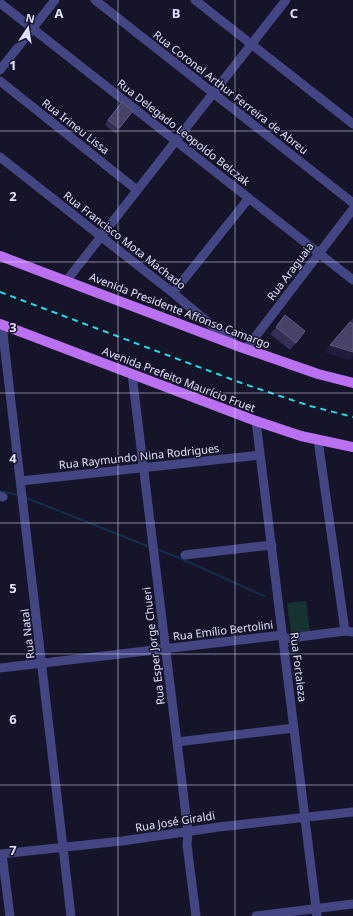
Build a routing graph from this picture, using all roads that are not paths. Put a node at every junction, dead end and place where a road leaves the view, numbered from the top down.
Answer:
1 (55, 0) edge
2 (95, 0) edge
3 (195, 0) edge
4 (286, 0) edge
5 (0, 3) edge
6 (32, 28) junction
7 (252, 45) junction
8 (0, 70) edge
9 (0, 81) edge
10 (214, 93) junction
11 (353, 124) edge
12 (176, 141) junction
13 (0, 157) edge
14 (137, 190) junction
15 (249, 198) junction
16 (353, 203) edge
17 (353, 209) edge
18 (101, 236) junction
19 (318, 253) junction
20 (0, 256) edge
21 (67, 280) junction
22 (353, 280) edge
23 (173, 293) junction
24 (1, 325) edge
25 (233, 343) junction
26 (246, 349) junction
27 (132, 374) junction
28 (353, 383) edge
29 (256, 421) junction
30 (318, 440) junction
31 (353, 447) edge
32 (260, 455) junction
33 (143, 468) junction
34 (22, 490) junction
35 (272, 545) junction
36 (185, 555) dead end
37 (353, 621) edge
38 (349, 632) edge
39 (283, 637) junction
40 (165, 649) junction
41 (43, 663) junction
42 (0, 668) edge
43 (294, 728) junction
44 (177, 742) junction
45 (353, 812) edge
46 (305, 818) junction
47 (188, 832) junction
48 (63, 847) junction
49 (1, 854) edge
50 (353, 904) edge
51 (317, 912) edge
52 (10, 916) edge
53 (71, 916) edge
54 (196, 916) edge
55 (256, 916) edge

1 - 6 street
2 - 10 street, Rua Coronel Arthur Ferreira de Abreu
3 - 7 street
4 - 7 street
5 - 6 street, Rua Delegado Leopoldo Belczak
6 - 8 street
6 - 12 street, Rua Delegado Leopoldo Belczak
7 - 10 street
7 - 11 street
9 - 14 street, Rua Irineu Lissa
10 - 12 street
10 - 16 street, Rua Coronel Arthur Ferreira de Abreu
12 - 14 street
12 - 15 street, Rua Delegado Leopoldo Belczak
13 - 18 street, Rua Francisco Mota Machado
14 - 18 street
15 - 19 street, Rua Delegado Leopoldo Belczak
15 - 23 street
17 - 19 street, Rua Araguaia
18 - 21 street
18 - 23 street, Rua Francisco Mota Machado
19 - 22 street, Rua Delegado Leopoldo Belczak
19 - 26 street, Rua Araguaia
20 - 21 main road, Avenida Presidente Affonso Camargo
21 - 25 main road, Avenida Presidente Affonso Camargo
23 - 25 street, Rua Francisco Mota Machado
24 - 27 main road, Avenida Prefeito Maurício Fruet
24 - 34 street, Rua Natal
25 - 26 main road, Avenida Presidente Affonso Camargo
26 - 28 main road, Avenida Presidente Affonso Camargo
27 - 29 main road, Avenida Prefeito Maurício Fruet
27 - 33 street, Rua Esper Jorge Chueri
29 - 30 main road, Avenida Prefeito Maurício Fruet
29 - 32 street, Rua Fortaleza
30 - 31 main road, Avenida Prefeito Maurício Fruet
30 - 38 street
32 - 33 street, Rua Raymundo Nina Rodrigues
32 - 35 street, Rua Fortaleza
33 - 34 street, Rua Raymundo Nina Rodrigues
33 - 40 street, Rua Esper Jorge Chueri
34 - 41 street, Rua Natal
35 - 36 street
35 - 39 street, Rua Fortaleza
37 - 38 street
38 - 39 street, Rua Emílio Bertolini
39 - 40 street, Rua Emílio Bertolini
39 - 43 street, Rua Fortaleza
40 - 41 street, Rua Emílio Bertolini
40 - 44 street, Rua Esper Jorge Chueri
41 - 42 street, Rua Emílio Bertolini
41 - 48 street, Rua Natal
43 - 44 street
43 - 46 street, Rua Fortaleza
44 - 47 street, Rua Esper Jorge Chueri
45 - 46 street, Rua José Giraldi
46 - 47 street, Rua José Giraldi
46 - 51 street, Rua Fortaleza
47 - 48 street, Rua José Giraldi
47 - 54 street, Rua Esper Jorge Chueri
48 - 49 street, Rua José Giraldi
48 - 53 street, Rua Natal
49 - 52 street
50 - 51 street
51 - 55 street

